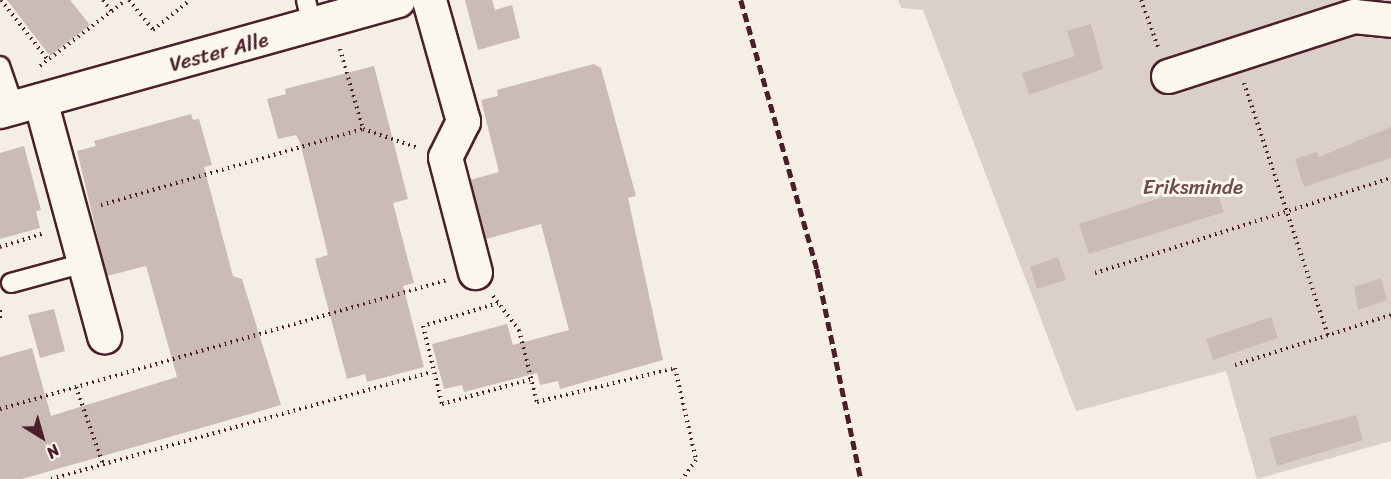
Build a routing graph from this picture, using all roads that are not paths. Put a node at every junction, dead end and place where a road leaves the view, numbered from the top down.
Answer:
1 (398, 0) edge
2 (429, 0) edge
3 (317, 16) edge
4 (1391, 20) edge
5 (0, 66) edge
6 (1168, 76) road end
7 (16, 102) edge
8 (84, 263) junction
9 (475, 272) road end
10 (11, 283) dead end
11 (104, 336) dead end

1 - 3 street, Vester Alle
2 - 9 street
3 - 7 street, Vester Alle
4 - 6 street
5 - 7 lane
7 - 8 street
8 - 10 lane
8 - 11 street

